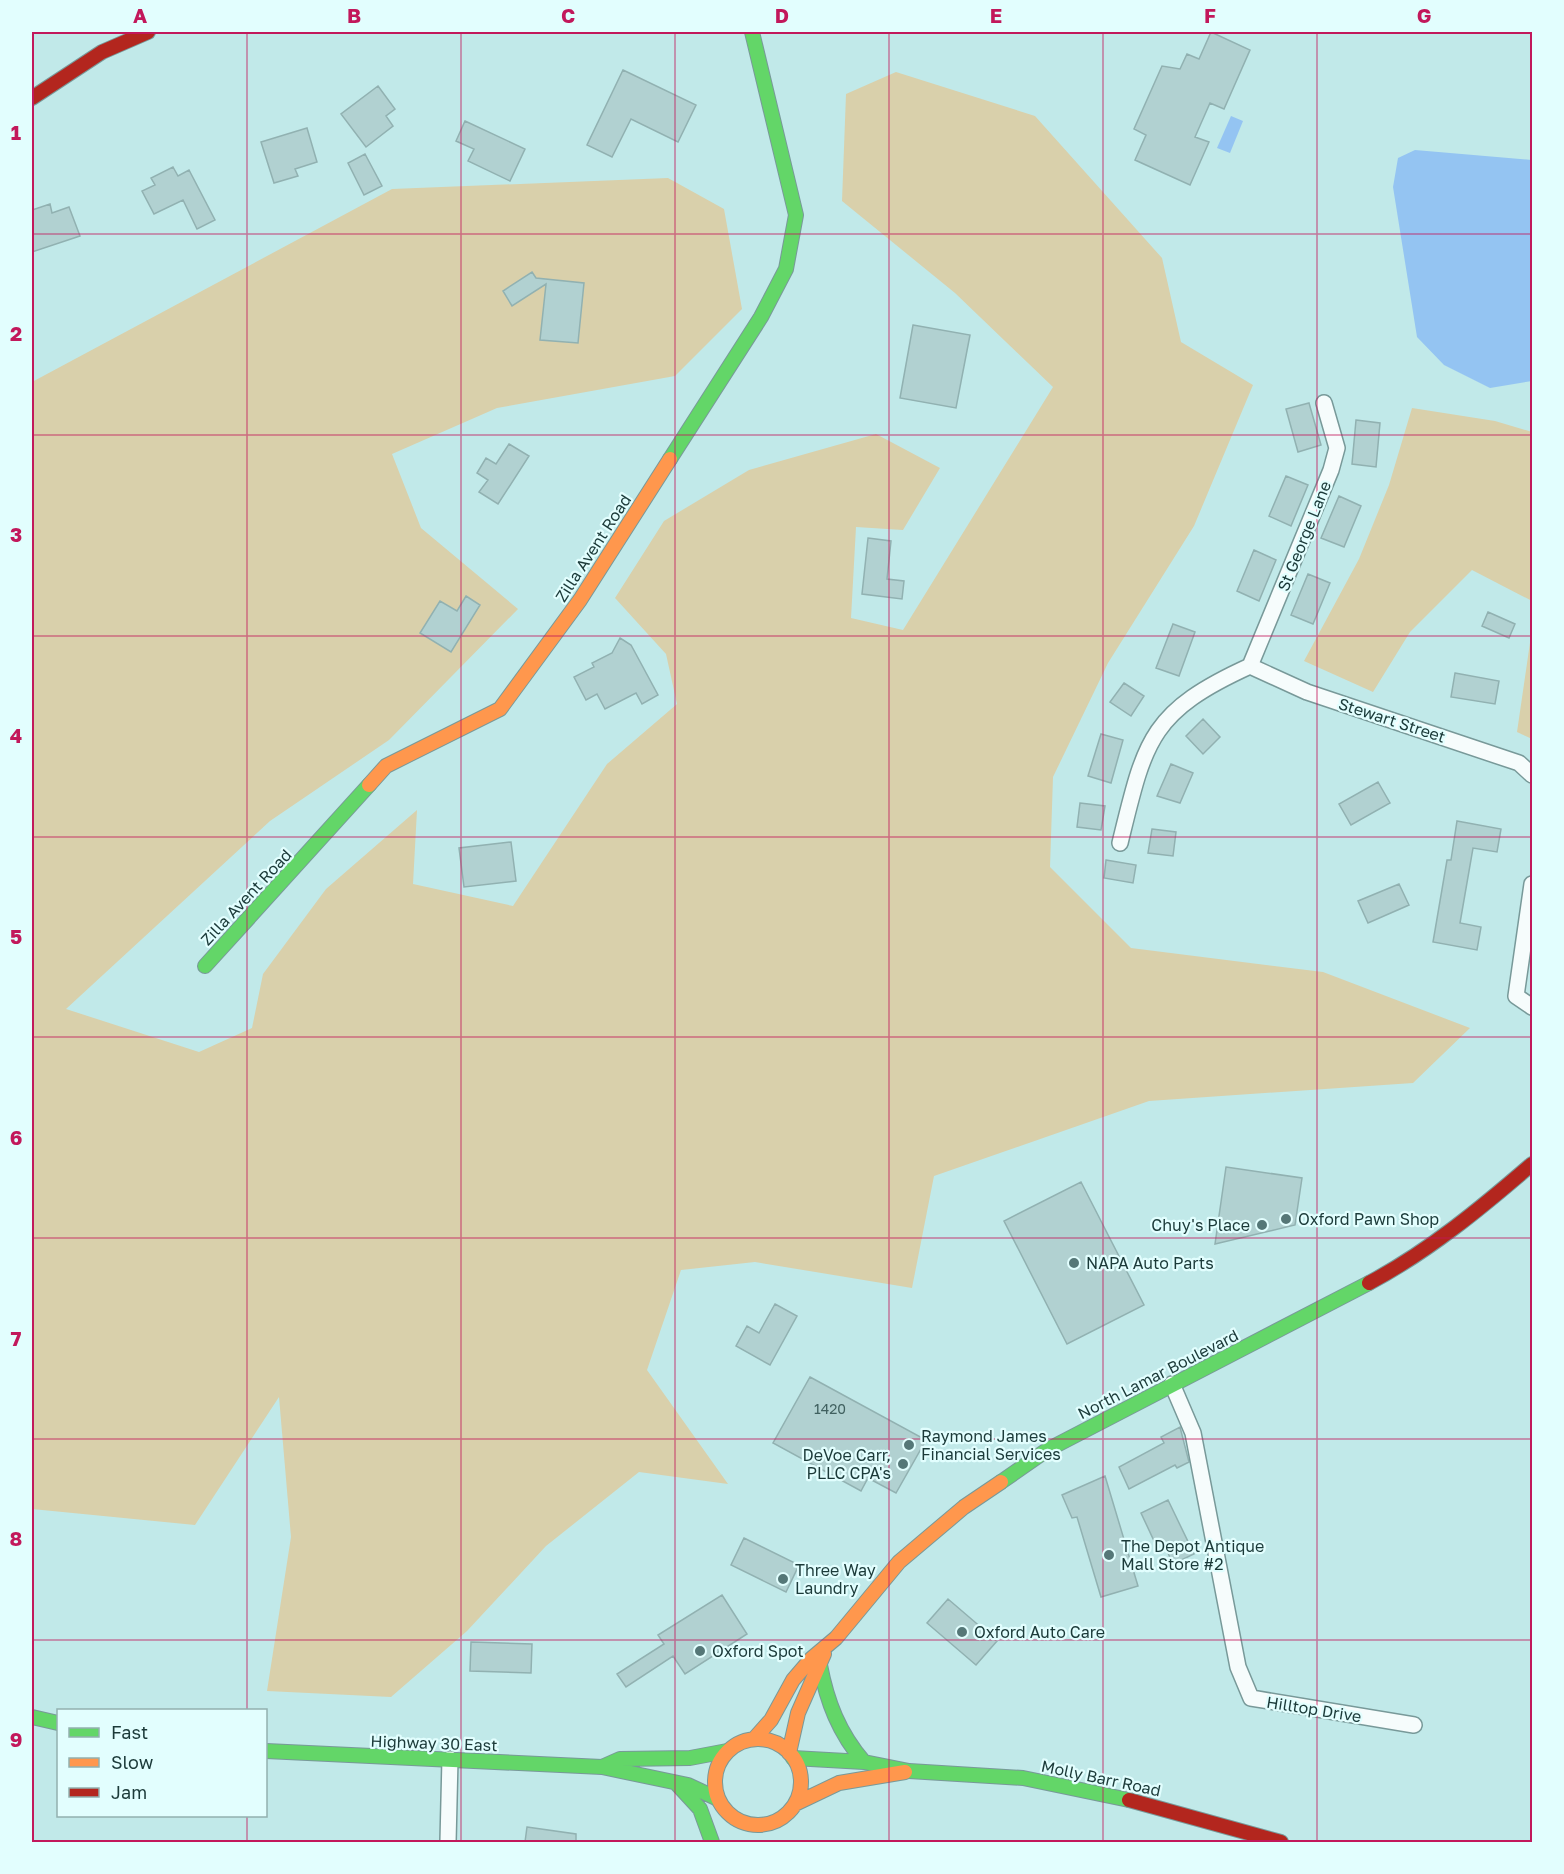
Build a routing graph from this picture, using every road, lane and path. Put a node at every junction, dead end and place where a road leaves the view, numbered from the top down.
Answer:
1 (148, 32) edge
2 (752, 32) edge
3 (32, 98) edge
4 (1324, 403) dead end
5 (1250, 666) junction
6 (1533, 775) edge
7 (1120, 843) dead end
8 (1533, 884) edge
9 (205, 966) dead end
10 (1533, 1007) edge
11 (1533, 1164) edge
12 (1172, 1384) junction
13 (826, 1648) junction
14 (820, 1665) junction
15 (32, 1717) edge
16 (57, 1723) edge
17 (1414, 1725) dead end
18 (754, 1739) junction
19 (267, 1751) edge
20 (727, 1751) junction
21 (791, 1755) junction
22 (450, 1760) junction
23 (864, 1762) junction
24 (602, 1767) junction
25 (909, 1771) junction
26 (666, 1779) junction
27 (719, 1802) junction
28 (795, 1804) junction
29 (763, 1825) junction
30 (448, 1842) edge
31 (712, 1842) edge
32 (717, 1842) edge
33 (748, 1842) edge
34 (1281, 1842) edge

1 - 3 street
2 - 9 street, Zilla Avent Road
4 - 5 street, St George Lane
5 - 6 street, Stewart Street
5 - 7 street
8 - 10 street
11 - 12 street, North Lamar Boulevard
12 - 13 street, North Lamar Boulevard
12 - 17 street, Hilltop Drive
13 - 14 street, North Lamar Boulevard
13 - 18 street, North Lamar Boulevard
14 - 21 street, North Lamar Boulevard
14 - 23 street
15 - 16 street
18 - 20 street
18 - 21 street
19 - 22 street, Highway 30 East
20 - 24 street, Highway 30 East
20 - 27 street
21 - 23 street, Molly Barr Road
21 - 28 street
22 - 24 street, Highway 30 East
22 - 30 street
23 - 25 street, Molly Barr Road
24 - 26 street, Highway 30 East
25 - 28 street, Molly Barr Road
25 - 34 street, Molly Barr Road
26 - 27 street, Highway 30 East
26 - 31 street
27 - 29 street
27 - 32 street
28 - 29 street
29 - 33 street

